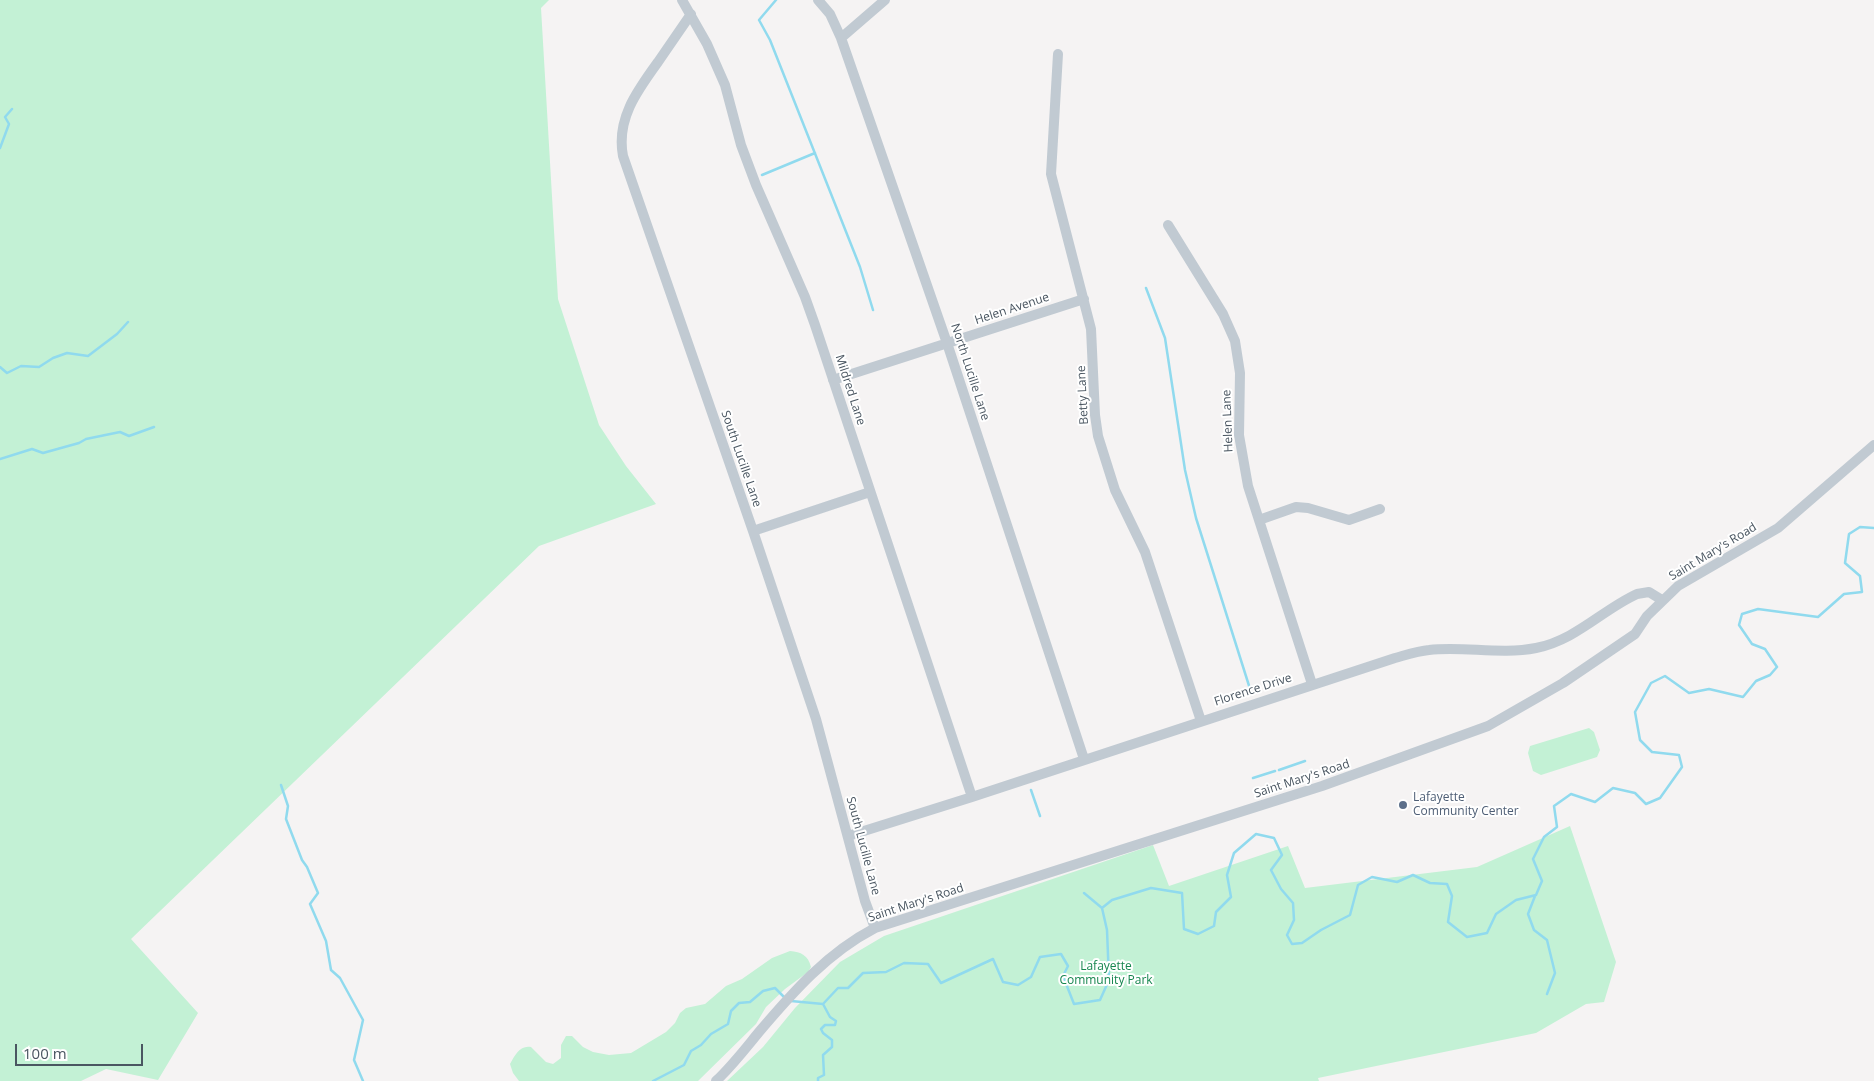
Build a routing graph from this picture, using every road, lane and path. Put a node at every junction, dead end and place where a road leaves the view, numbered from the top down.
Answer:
1 (682, 0) edge
2 (818, 0) edge
3 (885, 0) edge
4 (691, 14) junction
5 (841, 38) junction
6 (1058, 54) dead end
7 (1168, 225) dead end
8 (1084, 299) junction
9 (947, 343) junction
10 (833, 380) junction
11 (1874, 445) edge
12 (870, 492) junction
13 (1380, 509) dead end
14 (1259, 520) junction
15 (753, 531) junction
16 (1662, 600) junction
17 (1312, 684) junction
18 (1201, 721) junction
19 (1084, 759) junction
20 (972, 797) junction
21 (848, 836) junction
22 (875, 928) junction
23 (716, 1081) edge

1 - 4 street, Mildred Lane
2 - 5 street, North Lucille Lane
3 - 5 street
4 - 10 street, Mildred Lane
4 - 15 street, South Lucille Lane
5 - 9 street, North Lucille Lane
6 - 8 street, Betty Lane
7 - 14 street, Helen Lane
8 - 9 street, Helen Avenue
8 - 18 street, Betty Lane
9 - 10 street, Helen Avenue
9 - 19 street, North Lucille Lane
10 - 12 street, Mildred Lane
11 - 16 street, Saint Mary's Road
12 - 15 street
12 - 20 street, Mildred Lane
13 - 14 street
14 - 17 street, Helen Lane
15 - 21 street, South Lucille Lane
16 - 17 street, Florence Drive
16 - 22 street, Saint Mary's Road
17 - 18 street, Florence Drive
18 - 19 street, Florence Drive
19 - 20 street, Florence Drive
20 - 21 street, Florence Drive
21 - 22 street, South Lucille Lane
22 - 23 street, Saint Mary's Road

